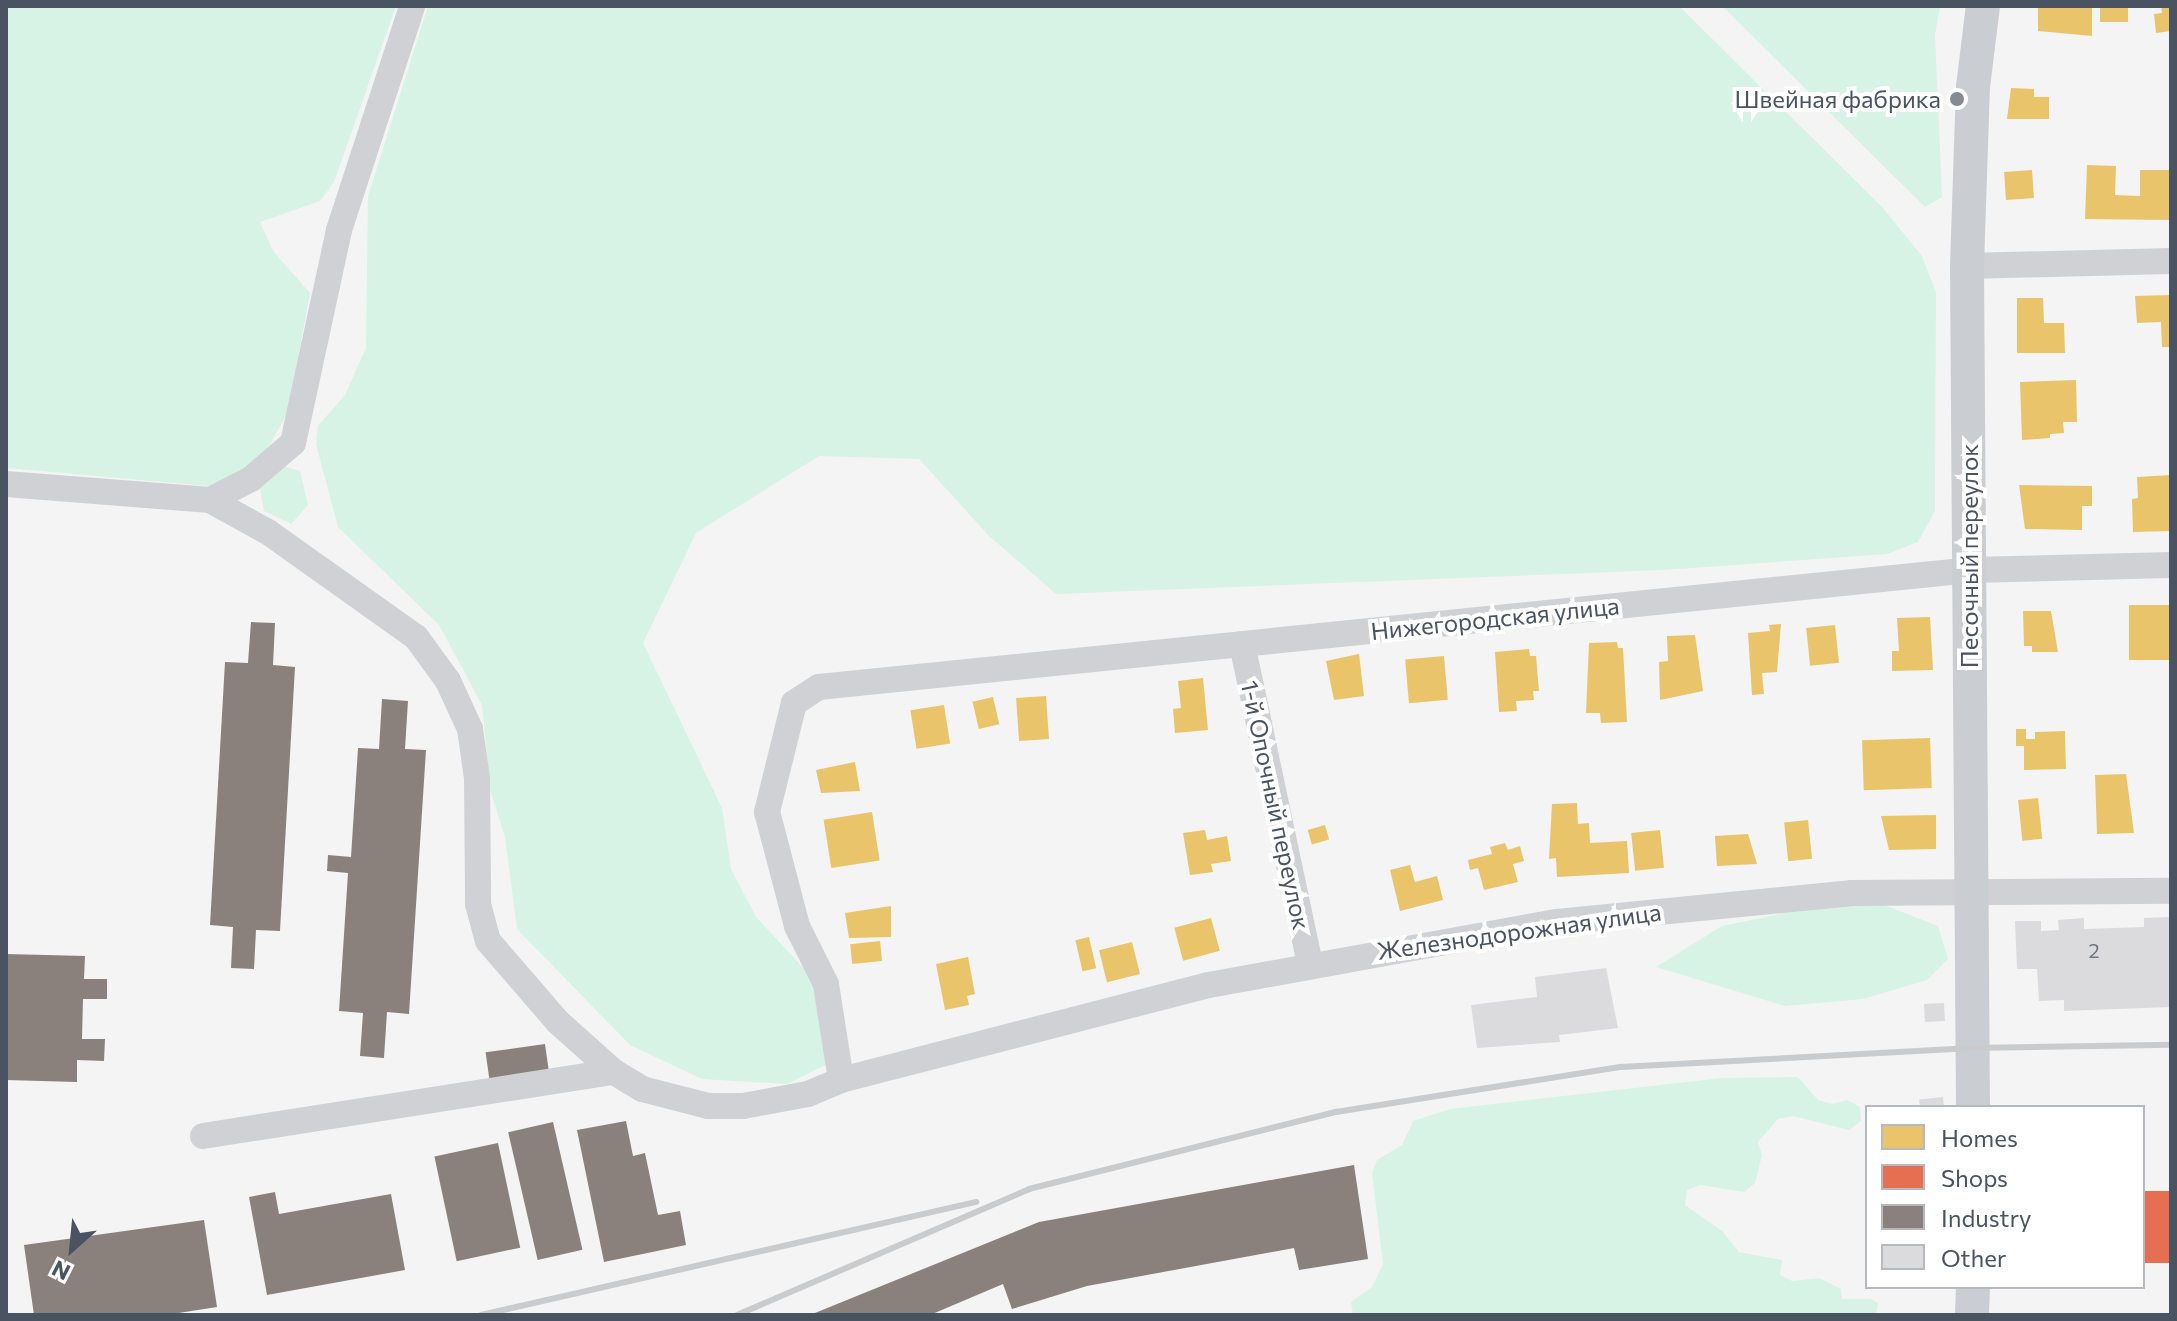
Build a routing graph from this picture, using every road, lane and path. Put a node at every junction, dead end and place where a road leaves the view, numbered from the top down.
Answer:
1 (412, 6) edge
2 (1983, 6) edge
3 (2171, 261) edge
4 (1967, 266) junction
5 (6, 484) edge
6 (210, 500) junction
7 (2171, 565) edge
8 (1970, 570) junction
9 (1242, 644) junction
10 (2171, 891) edge
11 (1971, 895) junction
12 (1310, 965) junction
13 (614, 1072) junction
14 (841, 1080) junction
15 (1973, 1105) edge
16 (203, 1136) dead end
17 (1973, 1289) edge
18 (1972, 1315) edge

1 - 6 street
2 - 4 main road, Песочный переулок
3 - 4 street
4 - 8 main road, Песочный переулок
5 - 6 street
6 - 13 street, Железнодорожная улица
7 - 8 street, Нижегородская улица
8 - 9 street, Нижегородская улица
8 - 11 main road, Песочный переулок
9 - 12 street, 1-й Опочный переулок
9 - 14 street, Нижегородская улица
10 - 11 street, Железнодорожная улица
11 - 12 street, Железнодорожная улица
11 - 15 main road, Песочный переулок
12 - 14 street, Железнодорожная улица
13 - 14 street, Железнодорожная улица
13 - 16 street
17 - 18 main road

